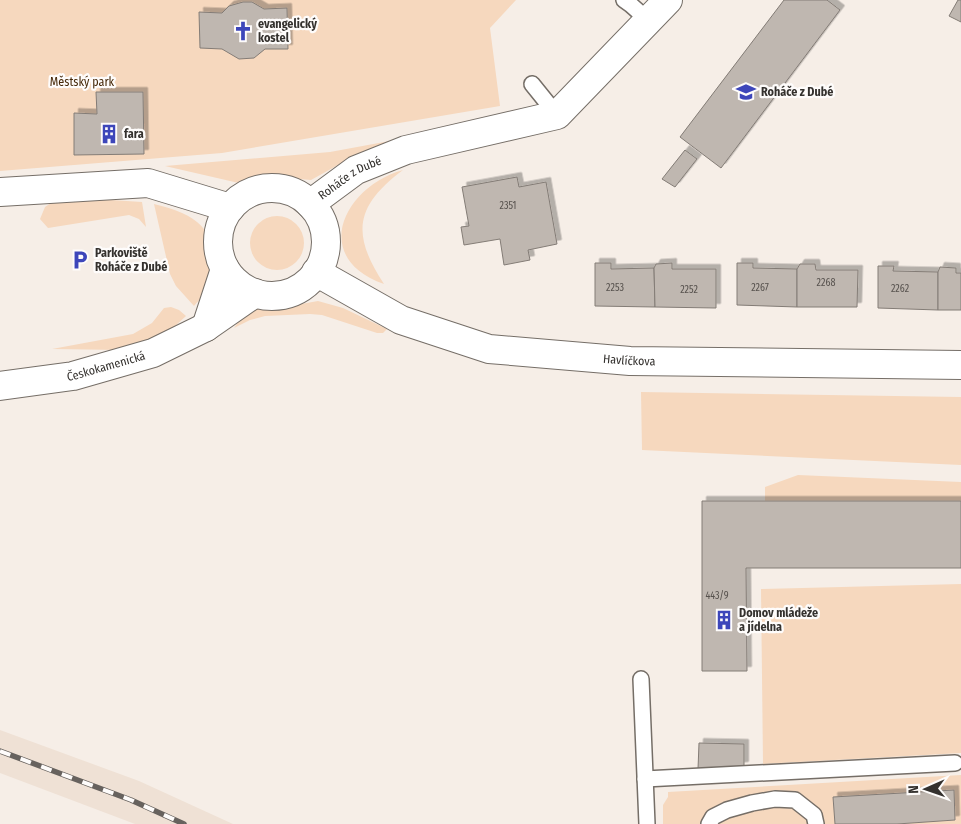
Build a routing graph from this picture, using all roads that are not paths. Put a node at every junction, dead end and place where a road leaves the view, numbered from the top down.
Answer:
1 (624, 0) edge
2 (668, 0) edge
3 (649, 21) junction
4 (532, 84) dead end
5 (557, 115) junction
6 (0, 192) edge
7 (310, 204) junction
8 (230, 208) junction
9 (225, 269) junction
10 (316, 272) junction
11 (255, 293) junction
12 (206, 328) junction
13 (961, 365) edge
14 (0, 386) edge
15 (642, 679) dead end
16 (955, 763) dead end
17 (645, 779) junction
18 (804, 807) junction
19 (647, 824) edge
20 (709, 824) edge
21 (805, 824) edge
22 (816, 824) edge

1 - 3 lane
2 - 3 street
3 - 5 street
4 - 5 lane
5 - 7 street, Roháče z Dubé
6 - 8 street
7 - 8 street, Roháče z Dubé
7 - 10 street, Roháče z Dubé
8 - 9 street, Roháče z Dubé
9 - 11 street, Roháče z Dubé
9 - 12 street
10 - 11 street, Roháče z Dubé
10 - 13 street, Havlíčkova
11 - 12 street, Českokamenická
12 - 14 street, Českokamenická
15 - 17 lane
16 - 17 lane
17 - 19 lane
18 - 20 lane
18 - 21 lane
18 - 22 lane

